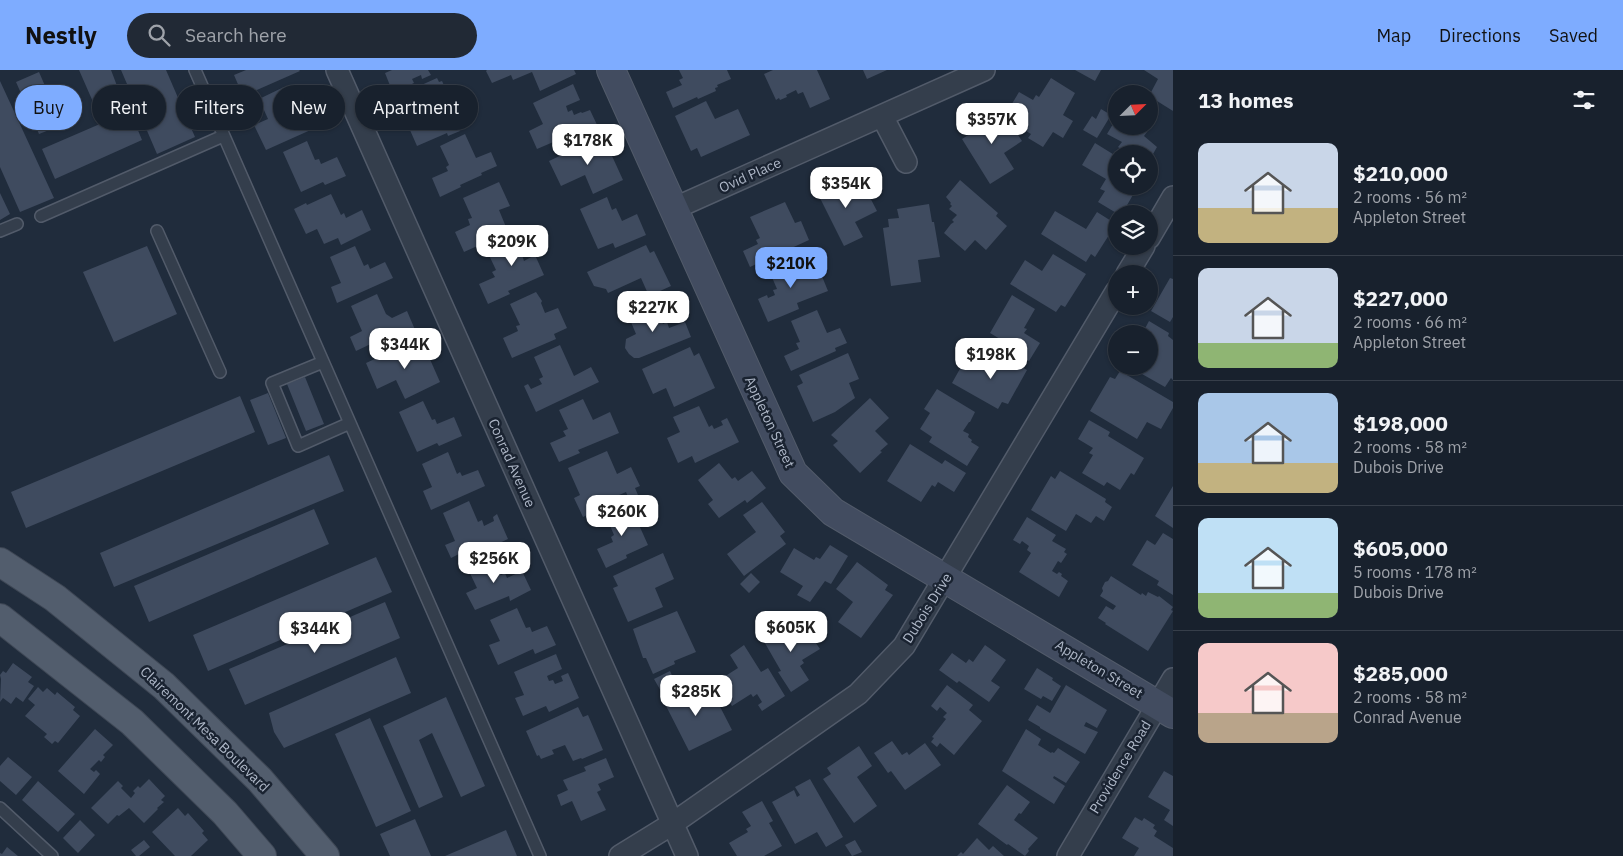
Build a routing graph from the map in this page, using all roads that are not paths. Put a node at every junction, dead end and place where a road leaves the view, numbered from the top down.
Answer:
1 (195, 70) edge
2 (337, 70) edge
3 (611, 70) edge
4 (984, 70) edge
5 (882, 116) junction
6 (223, 136) junction
7 (906, 162) dead end
8 (1173, 197) edge
9 (673, 209) junction
10 (41, 216) dead end
11 (1158, 223) edge
12 (17, 224) dead end
13 (0, 231) edge
14 (157, 231) dead end
15 (1108, 305) edge
16 (323, 362) junction
17 (220, 372) dead end
18 (350, 423) junction
19 (0, 562) edge
20 (946, 578) junction
21 (0, 618) edge
22 (1173, 679) edge
23 (1165, 709) edge
24 (0, 808) edge
25 (672, 824) junction
26 (52, 856) edge
27 (262, 856) edge
28 (325, 856) edge
29 (540, 856) edge
30 (620, 856) edge
31 (686, 856) edge
32 (1068, 856) edge

1 - 6 lane
2 - 25 street, Conrad Avenue
3 - 9 street, Appleton Street
4 - 5 street, Ovid Place
5 - 7 street
5 - 9 street, Ovid Place
6 - 10 lane
6 - 16 lane
8 - 11 street
9 - 20 street, Appleton Street
12 - 13 lane
14 - 17 lane
15 - 20 street, Dubois Drive
16 - 18 lane
16 - 18 lane
18 - 29 lane
19 - 28 main road, Clairemont Mesa Boulevard
20 - 23 street, Appleton Street
20 - 25 street, Dubois Drive
21 - 27 main road
22 - 23 street, Providence Road
23 - 32 street, Providence Road
24 - 26 lane
25 - 30 street, Dubois Drive
25 - 31 street, Conrad Avenue

